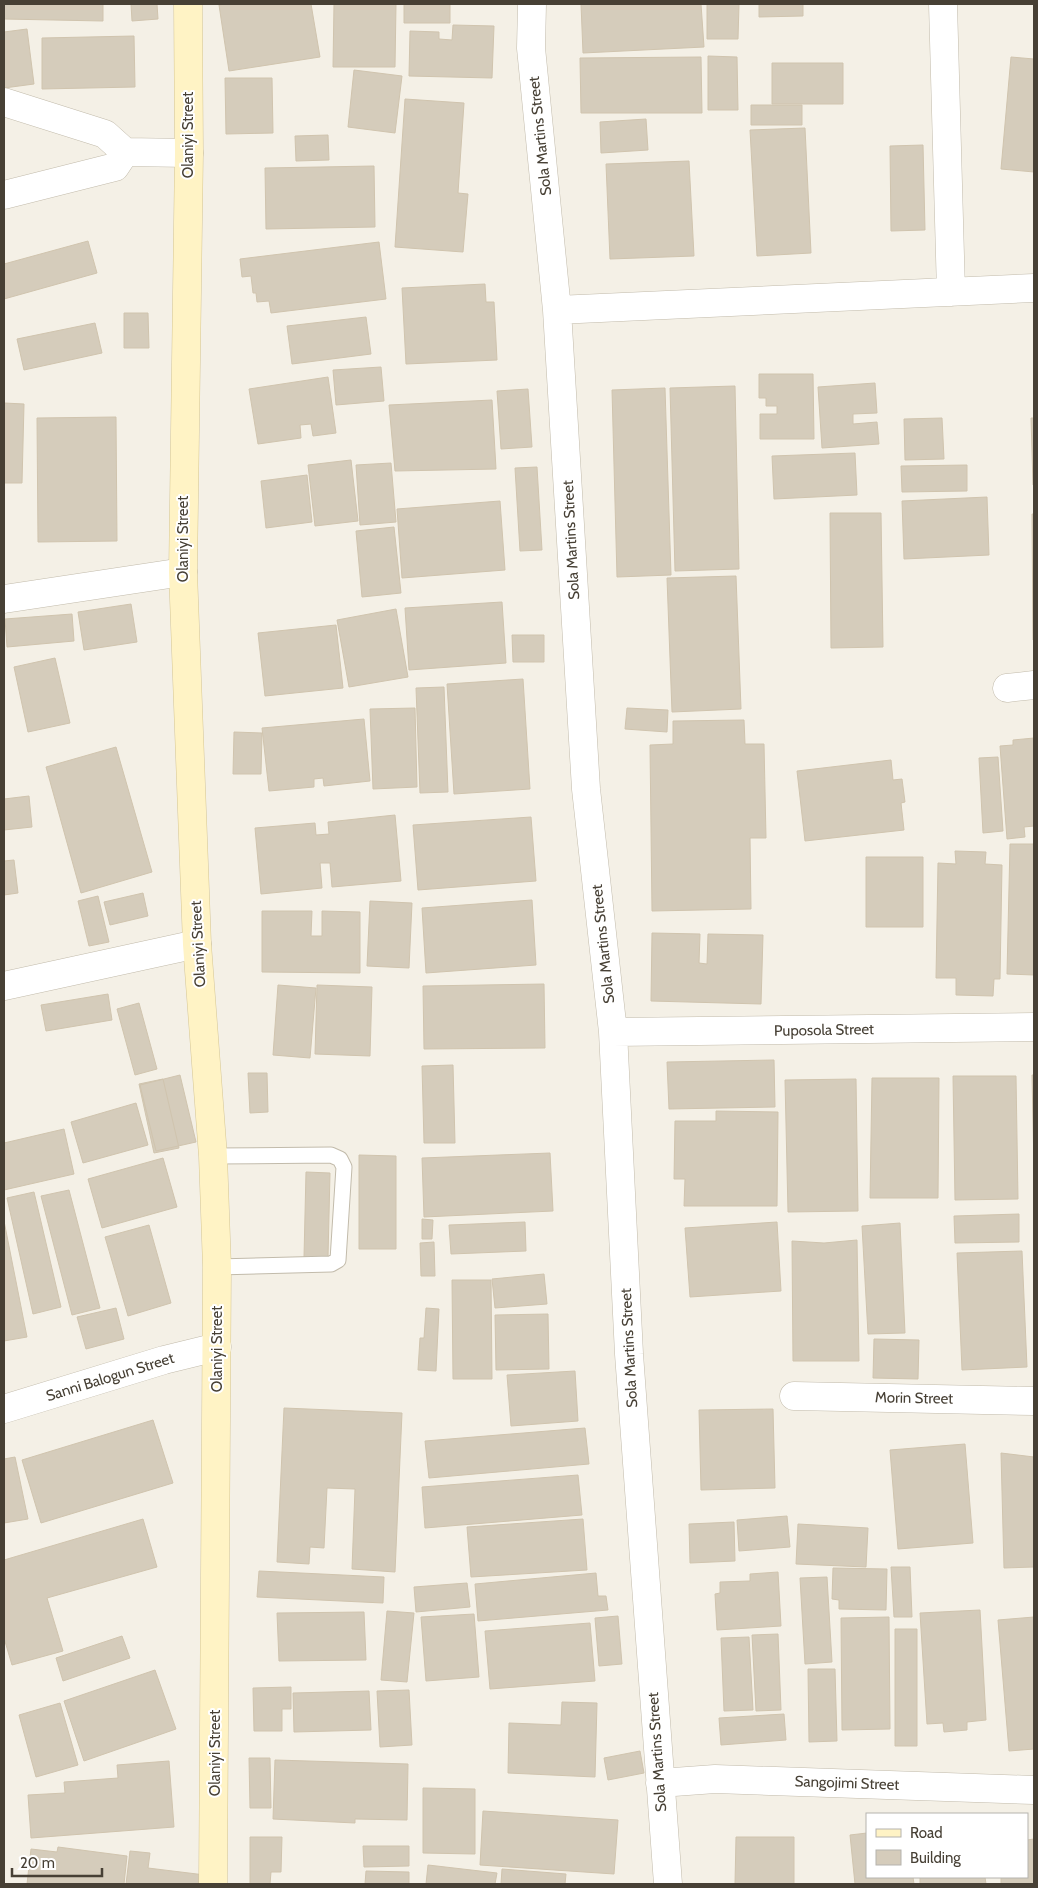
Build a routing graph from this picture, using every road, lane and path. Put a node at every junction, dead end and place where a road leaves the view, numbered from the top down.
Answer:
1 (188, 4) edge
2 (532, 4) edge
3 (943, 4) edge
4 (4, 102) edge
5 (125, 152) junction
6 (189, 153) junction
7 (4, 195) edge
8 (1034, 288) edge
9 (952, 292) junction
10 (557, 310) junction
11 (182, 572) junction
12 (4, 598) edge
13 (1034, 685) edge
14 (1007, 688) dead end
15 (197, 944) junction
16 (4, 986) edge
17 (1034, 1027) edge
18 (613, 1032) junction
19 (213, 1156) junction
20 (217, 1267) junction
21 (217, 1346) junction
22 (794, 1396) dead end
23 (1034, 1401) edge
24 (4, 1409) edge
25 (660, 1783) junction
26 (1034, 1790) edge
27 (213, 1884) edge
28 (668, 1884) edge

1 - 6 street, Olaniyi Street
2 - 10 street, Sola Martins Street
3 - 9 street
4 - 5 street
5 - 6 street
5 - 7 street
6 - 11 street, Olaniyi Street
8 - 9 street
9 - 10 street
10 - 18 street, Sola Martins Street
11 - 12 street
11 - 15 street, Olaniyi Street
13 - 14 street
15 - 16 street
15 - 19 street, Olaniyi Street
17 - 18 street, Puposola Street
18 - 25 street, Sola Martins Street
19 - 20 street, Olaniyi Street
19 - 20 lane
20 - 21 street, Olaniyi Street
21 - 24 street, Sanni Balogun Street
21 - 27 street, Olaniyi Street
22 - 23 street, Morin Street
25 - 26 street, Sangojimi Street
25 - 28 street, Sola Martins Street

